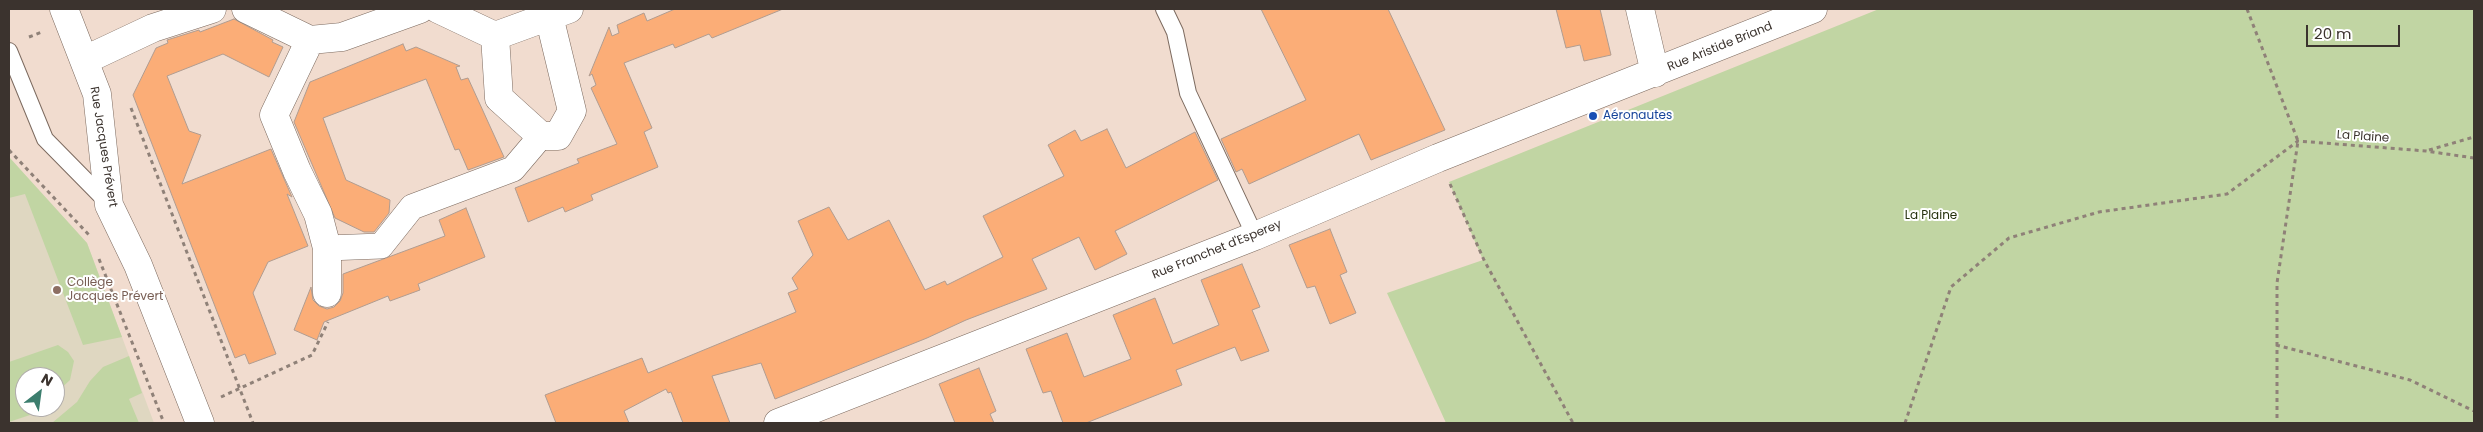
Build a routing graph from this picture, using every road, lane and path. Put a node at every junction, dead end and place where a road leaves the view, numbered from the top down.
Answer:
1 (64, 9) edge
2 (212, 9) edge
3 (246, 9) edge
4 (420, 9) edge
5 (438, 9) edge
6 (1164, 9) edge
7 (1640, 9) edge
8 (1813, 9) edge
9 (2247, 9) edge
10 (559, 12) edge
11 (495, 36) junction
12 (310, 40) junction
13 (9, 51) edge
14 (85, 60) junction
15 (1654, 73) junction
16 (129, 104) dead end
17 (540, 136) junction
18 (2474, 137) edge
19 (2298, 141) junction
20 (9, 150) edge
21 (2426, 150) junction
22 (1438, 158) junction
23 (2474, 158) edge
24 (109, 205) junction
25 (1255, 236) junction
26 (91, 237) dead end
27 (327, 248) junction
28 (98, 255) dead end
29 (327, 293) joint
30 (2276, 345) junction
31 (239, 388) junction
32 (2474, 411) edge
33 (197, 416) edge
34 (164, 423) edge
35 (253, 423) edge
36 (778, 423) edge
37 (1573, 423) edge
38 (1905, 423) edge
39 (2277, 423) edge

1 - 14 street, Rue Jacques Prévert
2 - 14 street
3 - 12 street
4 - 12 street
5 - 11 street
6 - 25 lane
7 - 15 street
8 - 15 street, Rue Aristide Briand
9 - 19 path
10 - 11 street
10 - 17 street
11 - 17 street
12 - 27 street
13 - 24 lane
14 - 24 street, Rue Jacques Prévert
15 - 22 street, Rue Franchet d'Esperey
16 - 31 path
17 - 27 street
18 - 21 path, La Plaine
19 - 21 path, La Plaine
19 - 30 path
19 - 38 path
20 - 26 path
21 - 23 path, La Plaine
22 - 25 street, Rue Franchet d'Esperey
22 - 37 path
24 - 33 street, Rue Jacques Prévert
25 - 36 street, Rue Franchet d'Esperey
27 - 29 street
28 - 34 path
29 - 31 path
30 - 32 path
30 - 39 path
31 - 33 path
31 - 35 path

